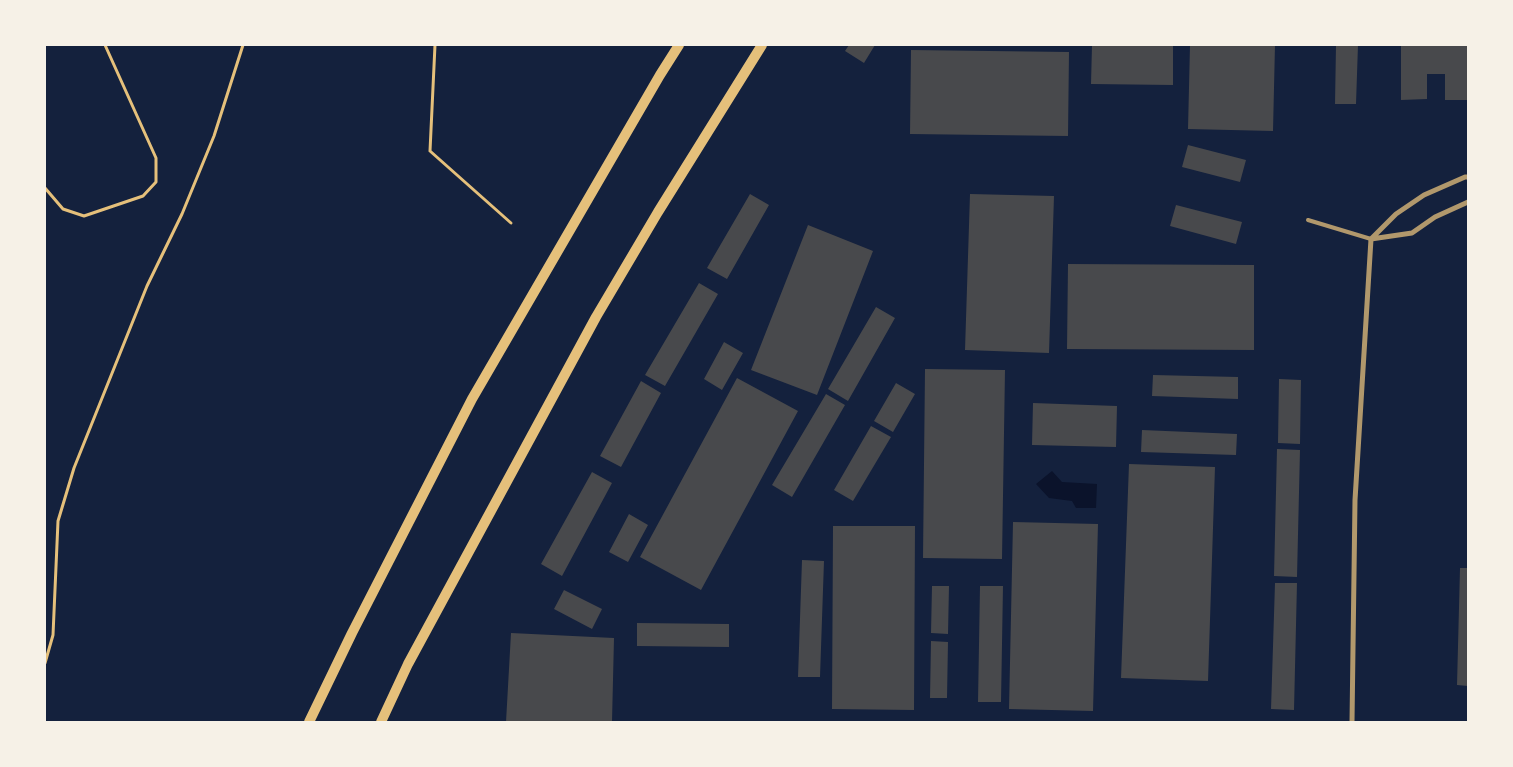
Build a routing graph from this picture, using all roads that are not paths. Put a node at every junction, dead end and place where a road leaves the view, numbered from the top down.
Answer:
1 (679, 45) edge
2 (762, 45) edge
3 (1468, 177) edge
4 (1468, 202) edge
5 (1308, 220) dead end
6 (1371, 239) junction
7 (309, 722) edge
8 (381, 722) edge
9 (1352, 722) edge

1 - 7 main road
2 - 8 main road
3 - 6 street
4 - 6 street
5 - 6 lane
6 - 9 street

